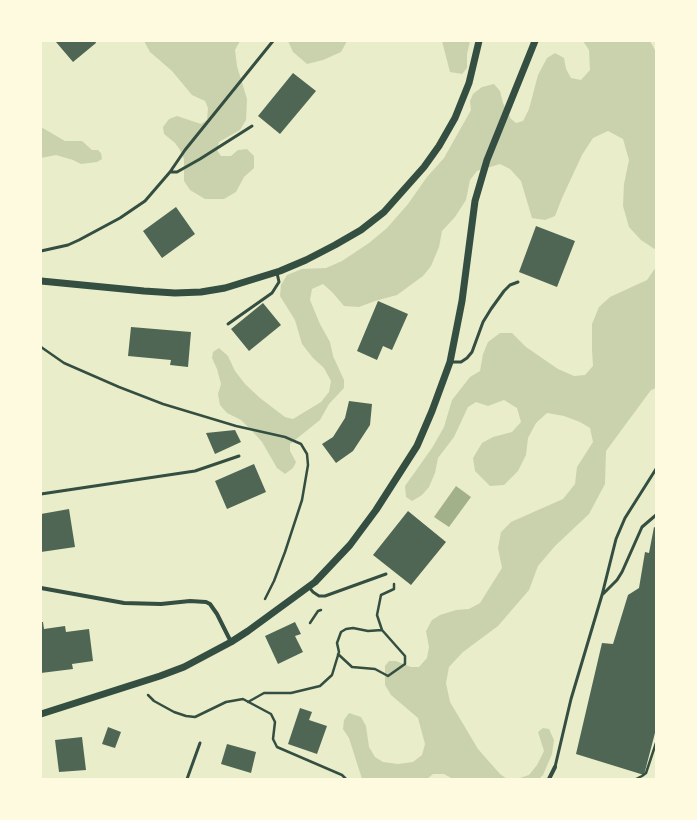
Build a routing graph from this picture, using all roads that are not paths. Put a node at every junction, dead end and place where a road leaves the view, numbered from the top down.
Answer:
1 (273, 41) edge
2 (479, 41) edge
3 (535, 41) edge
4 (252, 126) dead end
5 (170, 172) junction
6 (41, 251) edge
7 (277, 272) junction
8 (41, 281) edge
9 (518, 282) dead end
10 (228, 324) dead end
11 (450, 362) junction
12 (239, 456) dead end
13 (656, 469) edge
14 (41, 494) edge
15 (656, 515) edge
16 (386, 574) dead end
17 (308, 586) junction
18 (41, 588) edge
19 (602, 595) junction
20 (231, 642) junction
21 (41, 714) edge
22 (200, 743) dead end
23 (555, 767) joint
24 (188, 779) edge
25 (549, 779) edge

1 - 5 lane
2 - 7 street
3 - 11 street
4 - 5 lane
5 - 6 lane
7 - 8 street
7 - 10 lane
9 - 11 lane
11 - 17 street
12 - 14 lane
13 - 19 lane
15 - 19 lane
16 - 17 lane
17 - 20 street
18 - 20 street
19 - 23 lane
20 - 21 street
22 - 24 lane
23 - 25 street

